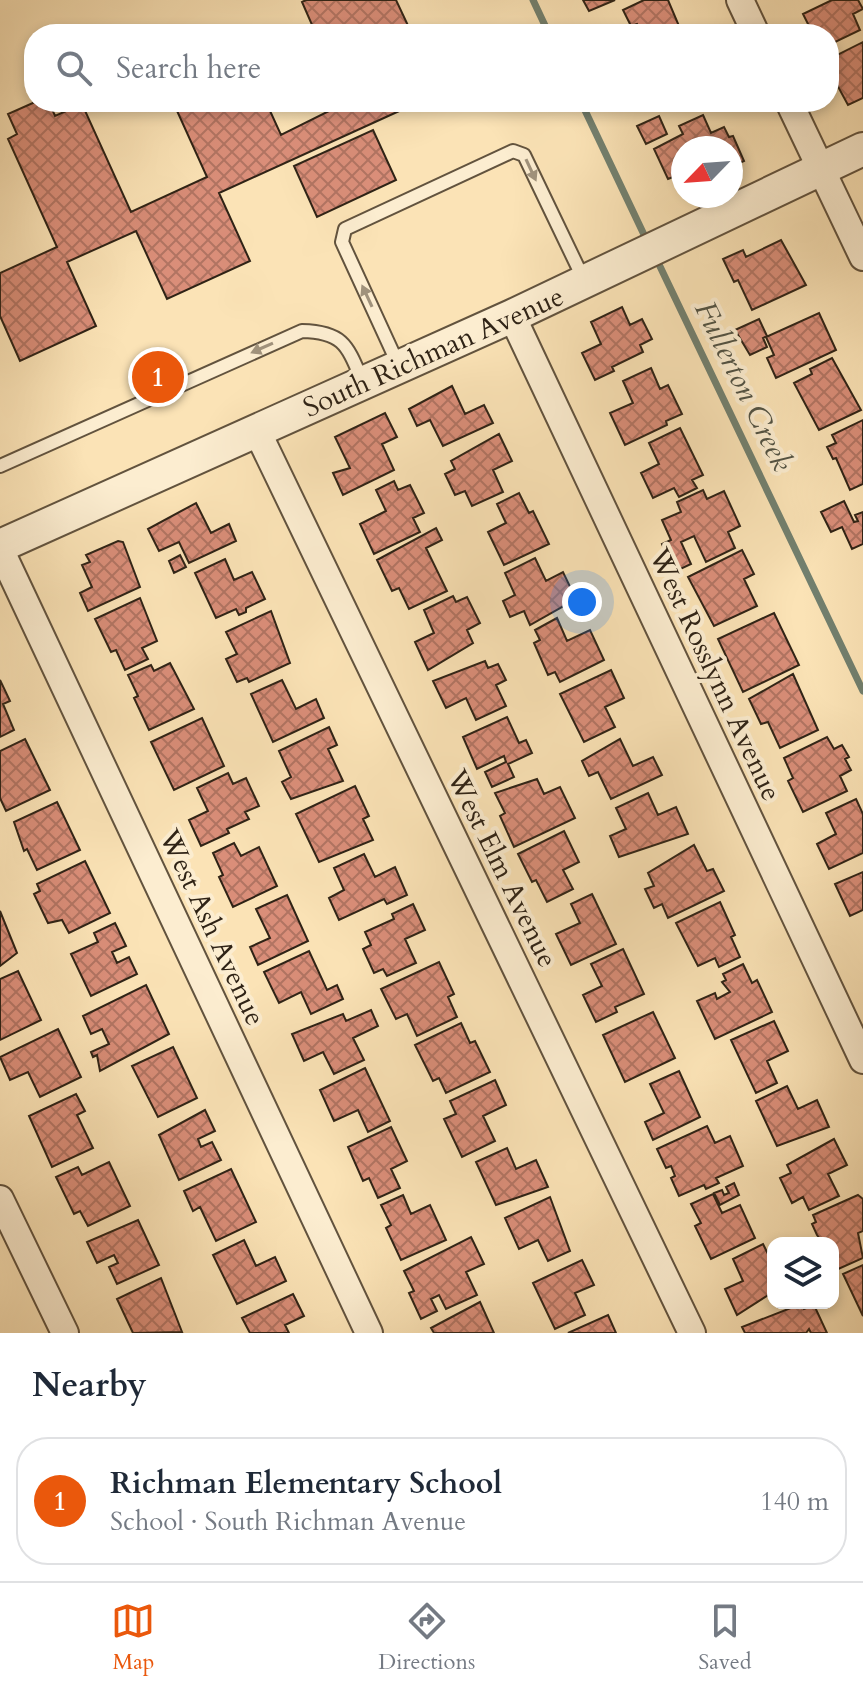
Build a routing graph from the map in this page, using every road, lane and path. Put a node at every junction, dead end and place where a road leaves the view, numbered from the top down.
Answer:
1 (740, 0) edge
2 (751, 24) edge
3 (794, 112) edge
4 (863, 149) edge
5 (821, 169) junction
6 (863, 257) edge
7 (585, 282) junction
8 (512, 316) junction
9 (399, 367) junction
10 (364, 383) junction
11 (257, 431) junction
12 (0, 466) edge
13 (0, 547) edge
14 (863, 1060) edge
15 (0, 1199) edge
16 (65, 1333) edge
17 (369, 1333) edge
18 (692, 1333) edge

1 - 2 street
3 - 5 street
4 - 5 street, South Richman Avenue
5 - 6 street
5 - 7 street, South Richman Avenue
7 - 8 street, South Richman Avenue
9 -> 7 lane
8 - 9 street, South Richman Avenue
8 - 14 street, West Rosslynn Avenue
9 - 10 street, South Richman Avenue
10 - 11 street, South Richman Avenue
10 -> 12 lane
11 - 13 street, South Richman Avenue
11 - 18 street, West Elm Avenue
13 - 17 street, West Ash Avenue
15 - 16 street

